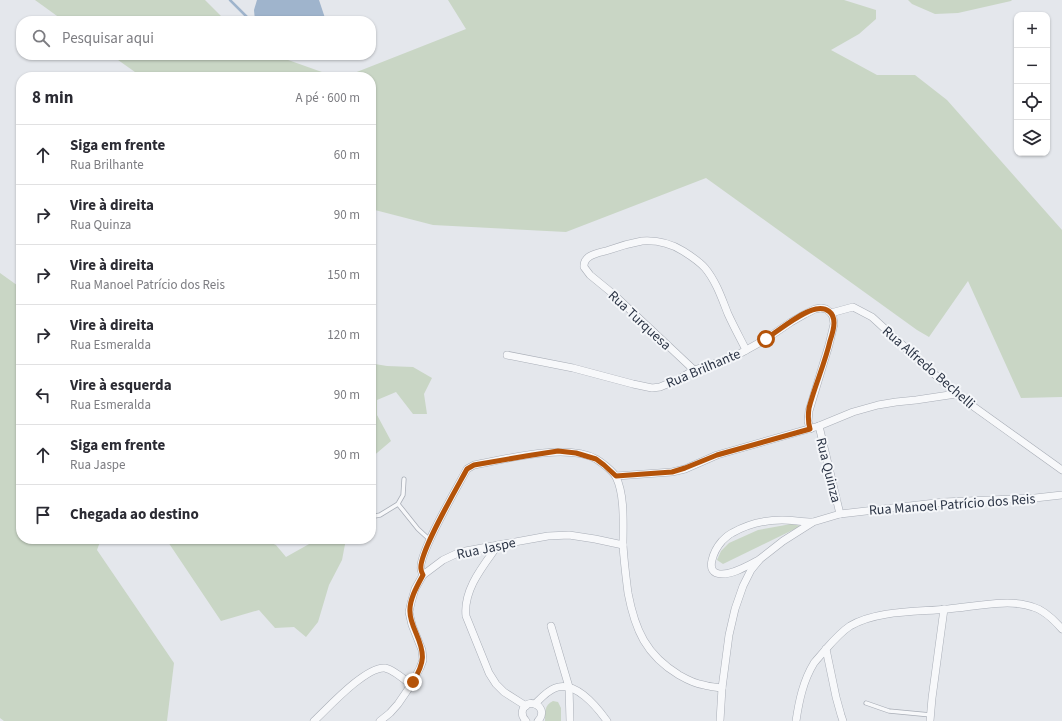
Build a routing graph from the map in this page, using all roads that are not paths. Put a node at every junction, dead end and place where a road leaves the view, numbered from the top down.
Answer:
1 (831, 313) junction
2 (746, 350) junction
3 (507, 355) dead end
4 (694, 370) junction
5 (956, 394) junction
6 (819, 426) junction
7 (810, 429) junction
8 (1062, 470) edge
9 (616, 476) junction
10 (404, 479) dead end
11 (1062, 495) edge
12 (398, 504) junction
13 (840, 514) junction
14 (376, 516) edge
15 (813, 522) junction
16 (430, 540) junction
17 (498, 544) junction
18 (623, 545) junction
19 (760, 559) junction
20 (423, 575) junction
21 (944, 609) junction
22 (551, 626) dead end
23 (1062, 629) edge
24 (826, 649) junction
25 (411, 685) junction
26 (568, 687) junction
27 (722, 688) junction
28 (535, 704) junction
29 (866, 704) dead end
30 (526, 706) junction
31 (930, 718) edge
32 (314, 721) edge
33 (380, 721) edge
34 (526, 721) edge
35 (538, 721) edge
36 (570, 721) edge
37 (607, 721) edge
38 (720, 721) edge
39 (796, 721) edge
40 (844, 721) edge

1 - 2 street, Rua Brilhante
1 - 5 street, Rua Alfredo Bechelli
1 - 7 street, Rua Quinza
2 - 4 street, Rua Brilhante
2 - 4 street, Rua Turquesa
3 - 4 street, Rua Brilhante
5 - 6 street
5 - 8 street, Rua Alfredo Bechelli
6 - 7 street
6 - 13 street, Rua Quinza
7 - 9 street
9 - 16 street
9 - 18 street
10 - 12 lane
11 - 13 street, Rua Manoel Patrício dos Reis
12 - 14 lane
12 - 16 lane
13 - 15 street, Rua Manoel Patrício dos Reis
15 - 19 street, Rua Manoel Patrício dos Reis
15 - 19 street
16 - 20 street
17 - 18 street, Rua Jaspe
17 - 20 street, Rua Jaspe
17 - 30 street
18 - 27 street
19 - 27 street, Rua Manoel Patrício dos Reis
20 - 25 street, Rua Jaspe
21 - 23 street
21 - 24 street
21 - 31 street
22 - 26 street
24 - 39 street
24 - 40 street
25 - 32 street
25 - 33 street, Rua Jaspe
26 - 28 street
26 - 36 street
26 - 37 street
27 - 38 street, Rua Manoel Patrício dos Reis
28 - 30 street
28 - 35 street
29 - 31 lane
30 - 34 street

